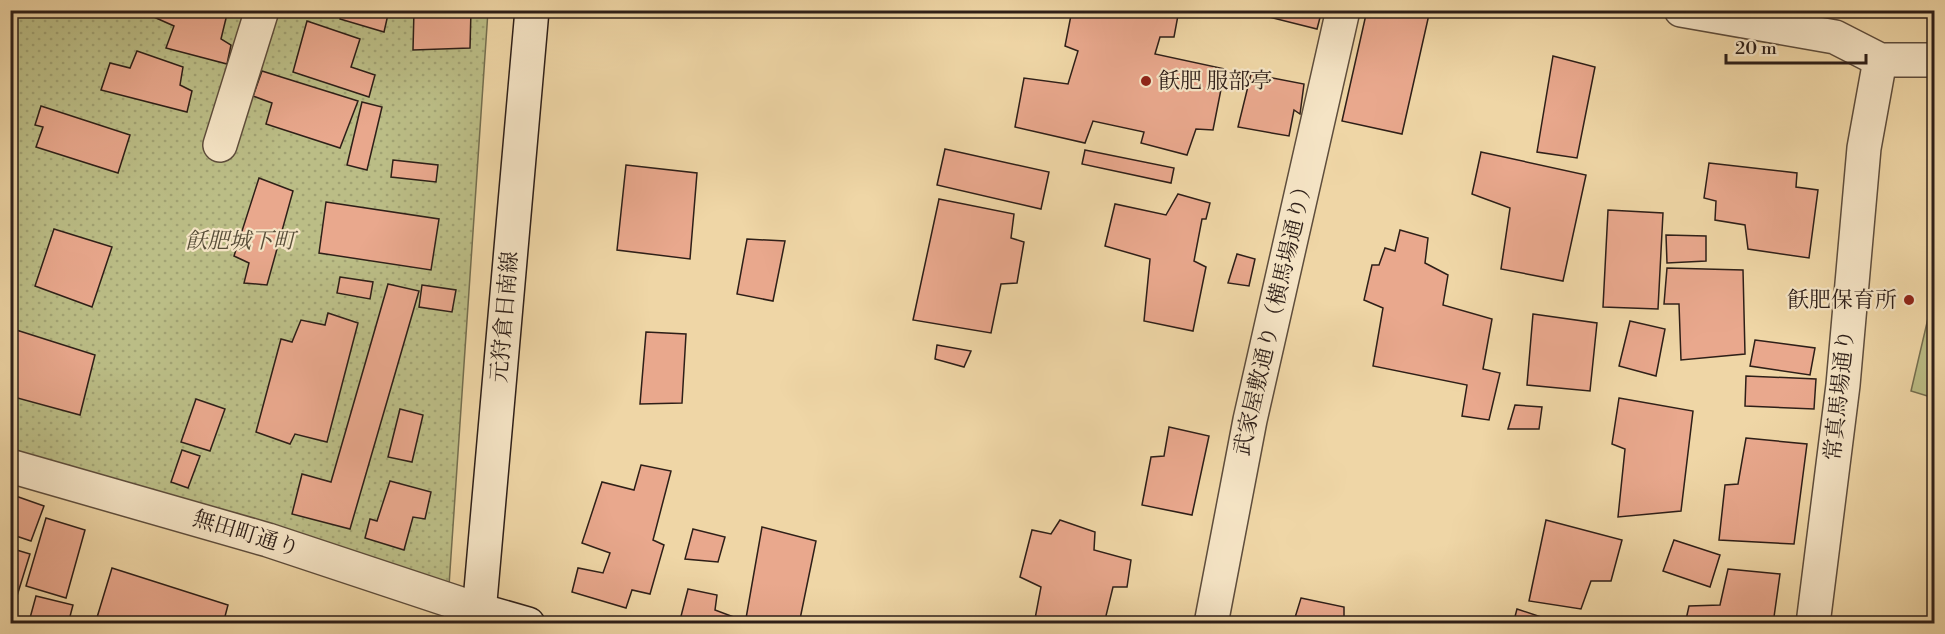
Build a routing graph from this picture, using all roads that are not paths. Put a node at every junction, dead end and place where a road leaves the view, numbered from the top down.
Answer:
1 (262, 10) edge
2 (532, 10) edge
3 (1344, 10) edge
4 (1681, 10) edge
5 (1880, 60) junction
6 (1935, 60) edge
7 (220, 145) dead end
8 (10, 466) edge
9 (479, 617) edge
10 (528, 624) edge
11 (1211, 624) edge
12 (1813, 624) edge

1 - 7 street
2 - 9 street, 元狩倉日南線
3 - 11 street, 武家屋敷通り（横馬場通り）
4 - 5 street
5 - 6 street
5 - 12 street, 常真馬場通り
8 - 9 street, 無田町通り
9 - 10 street, 無田町通り

